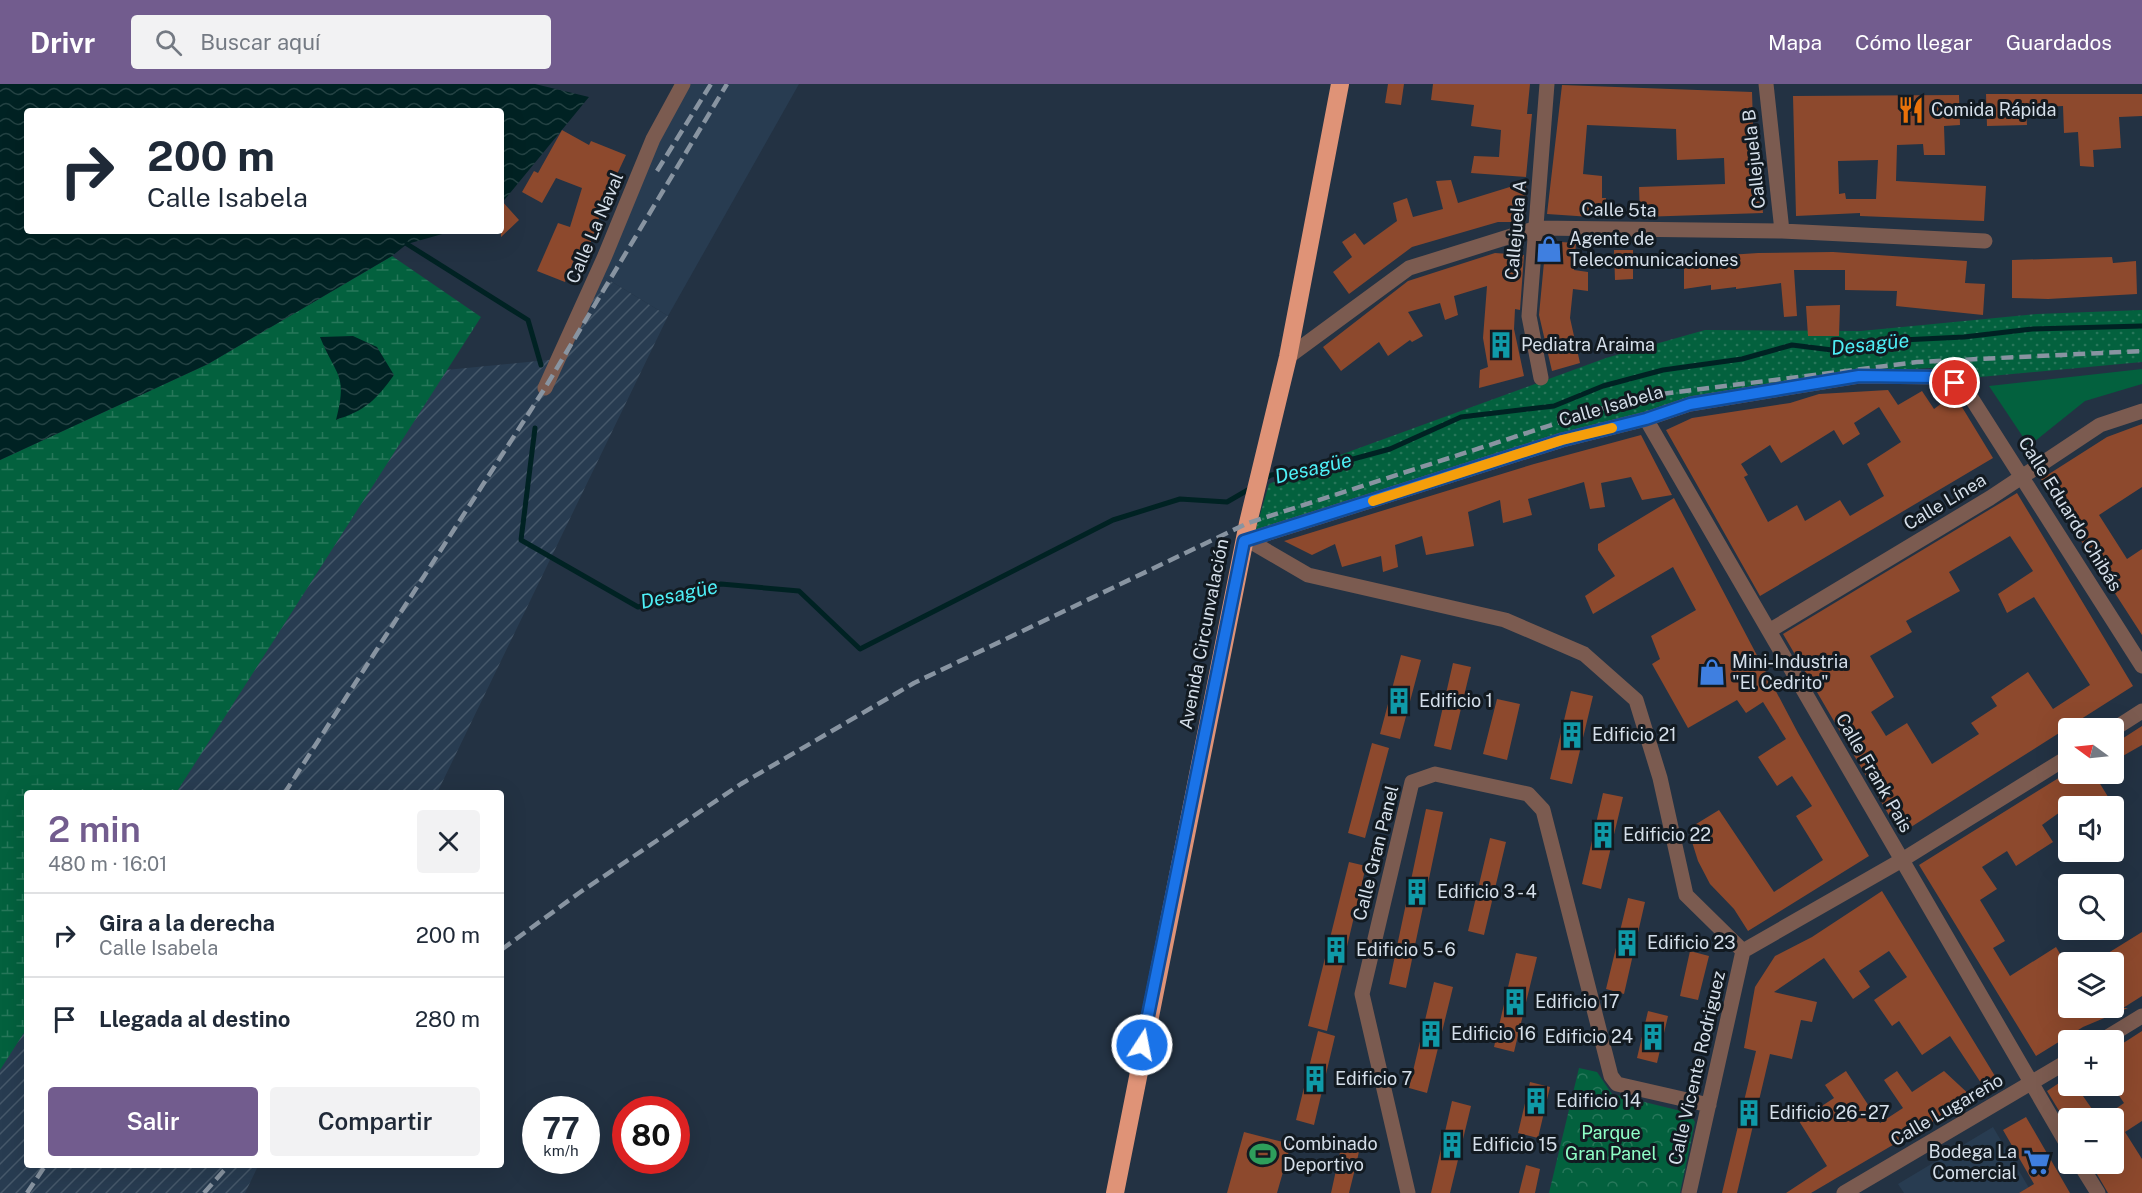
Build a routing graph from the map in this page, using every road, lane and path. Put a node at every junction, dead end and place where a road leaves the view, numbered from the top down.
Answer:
1 (683, 84) edge
2 (1340, 84) edge
3 (1547, 84) edge
4 (1766, 84) edge
5 (1537, 228) junction
6 (1782, 231) junction
7 (1985, 242) dead end
8 (1288, 357) junction
9 (1541, 378) dead end
10 (1963, 384) joint
11 (544, 388) dead end
12 (2142, 411) edge
13 (1646, 419) junction
14 (2024, 476) junction
15 (1246, 541) junction
16 (1769, 631) junction
17 (2142, 666) edge
18 (2142, 711) edge
19 (2124, 723) edge
20 (2058, 763) edge
21 (1902, 860) junction
22 (1743, 951) junction
23 (2142, 1016) edge
24 (2119, 1030) edge
25 (2058, 1067) edge
26 (2031, 1083) junction
27 (1709, 1105) junction
28 (2058, 1129) edge
29 (2086, 1174) edge
30 (1114, 1193) edge
31 (1408, 1193) edge
32 (1689, 1193) edge
33 (1844, 1193) edge
34 (2098, 1193) edge

1 - 11 street, Calle La Naval
2 - 8 highway, Avenida Circunvalación
3 - 5 street, Callejuela A
4 - 6 street, Callejuela B
5 - 6 street, Calle 5ta
5 - 8 street, Calle 5ta
5 - 9 street, Callejuela A
6 - 7 street, Calle 5ta
8 - 15 highway, Avenida Circunvalación
10 - 13 street, Calle Isabela
10 - 14 street, Calle Eduardo Chibás
12 - 14 street, Calle Línea
13 - 15 street, Calle Isabela
13 - 16 street, Calle Frank Pais
14 - 16 street, Calle Línea
14 - 17 street, Calle Eduardo Chibás
15 - 22 street
15 - 30 highway, Avenida Circunvalación
16 - 21 street, Calle Frank Pais
18 - 19 street
20 - 21 street
21 - 22 street
21 - 26 street, Calle Frank Pais
22 - 27 street, Calle Vicente Rodriguez
23 - 24 street
25 - 26 street, Calle Lugareño
26 - 28 street, Calle Frank Pais
26 - 33 street, Calle Lugareño
27 - 31 street, Calle Gran Panel
27 - 32 street, Calle Vicente Rodriguez
29 - 34 street

